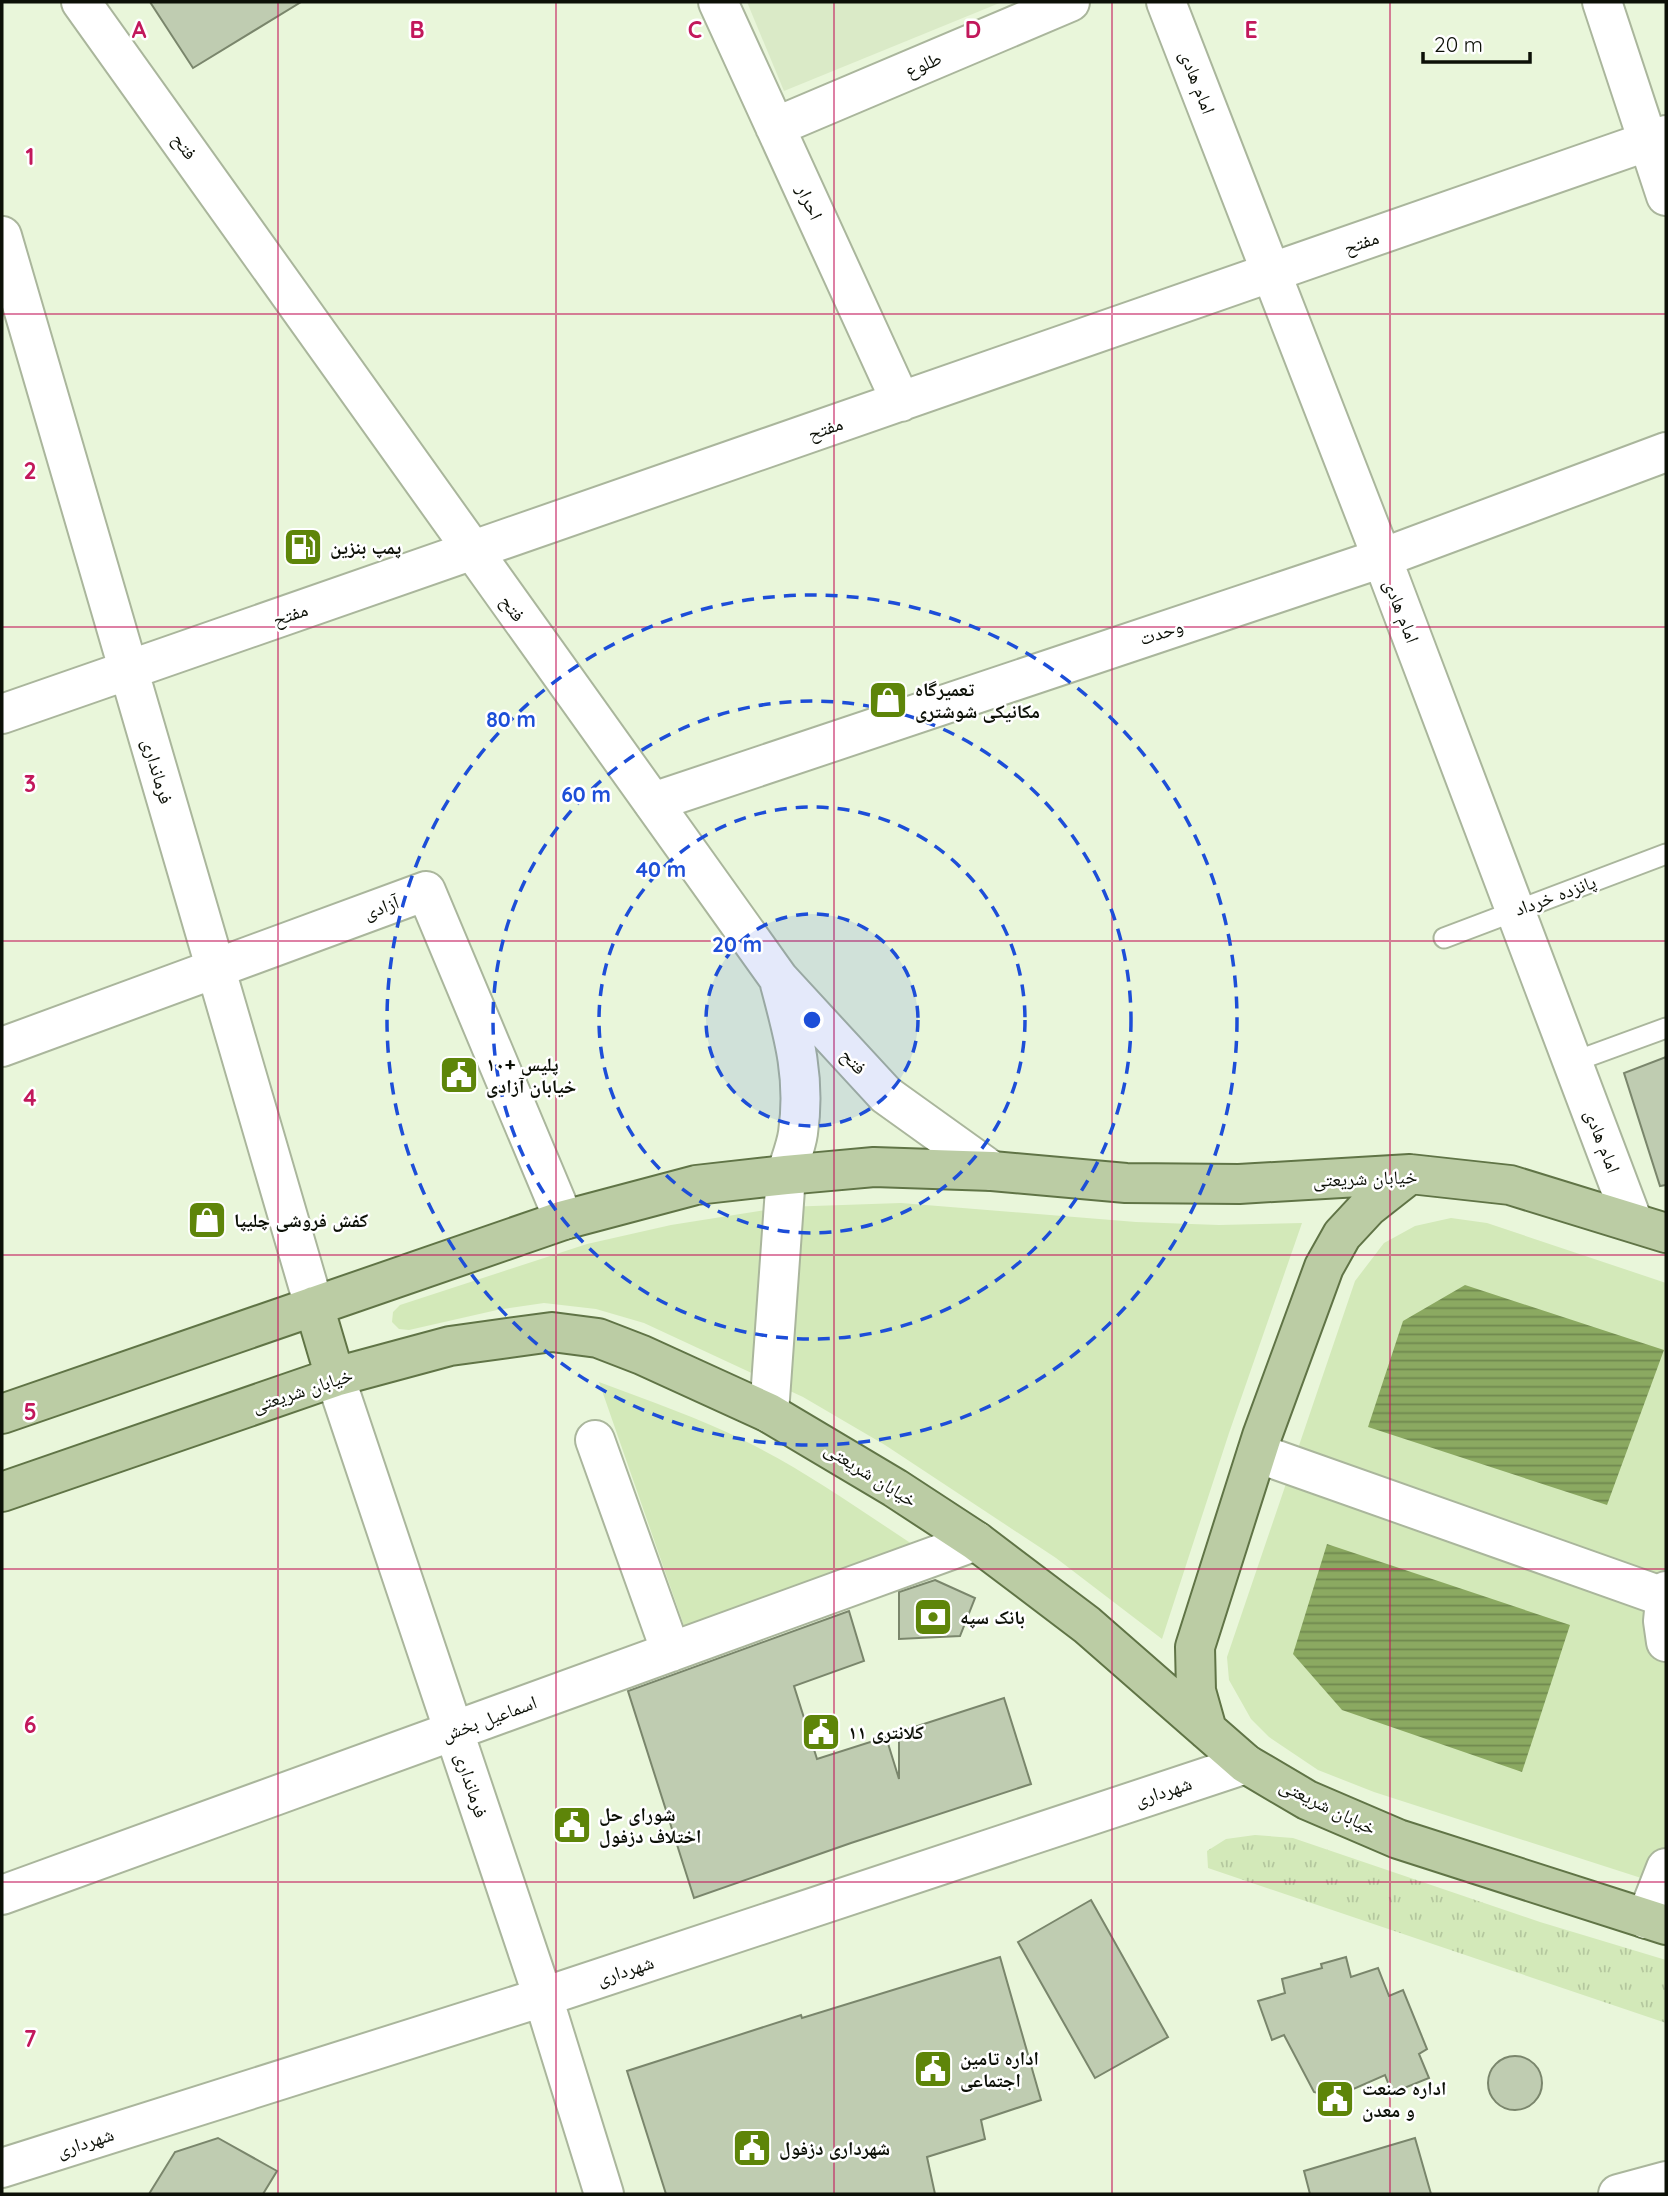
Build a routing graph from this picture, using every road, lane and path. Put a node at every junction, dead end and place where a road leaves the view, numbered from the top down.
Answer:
1 (82, 2) edge
2 (718, 2) edge
3 (1070, 2) edge
4 (1166, 2) edge
5 (1602, 2) edge
6 (775, 127) junction
7 (1657, 138) edge
8 (1666, 196) edge
9 (2, 236) edge
10 (1272, 273) junction
11 (901, 402) junction
12 (1666, 452) edge
13 (472, 551) junction
14 (1382, 558) junction
15 (128, 670) junction
16 (2, 714) edge
17 (653, 802) junction
18 (1666, 854) edge
19 (1515, 909) junction
20 (1444, 937) dead end
21 (215, 969) junction
22 (779, 979) junction
23 (1666, 1028) edge
24 (2, 1048) edge
25 (1573, 1062) junction
26 (992, 1171) junction
27 (1410, 1174) junction
28 (786, 1175) junction
29 (564, 1220) junction
30 (1650, 1227) edge
31 (314, 1306) junction
32 (335, 1377) junction
33 (769, 1413) junction
34 (2, 1414) edge
35 (595, 1440) dead end
36 (1257, 1453) junction
37 (2, 1492) edge
38 (975, 1541) junction
39 (1665, 1594) edge
40 (1666, 1642) edge
41 (671, 1651) junction
42 (454, 1730) junction
43 (1207, 1730) junction
44 (1245, 1764) junction
45 (1666, 1868) edge
46 (2, 1895) edge
47 (1656, 1922) edge
48 (542, 1997) junction
49 (2, 2168) edge
50 (1666, 2181) edge
51 (604, 2194) edge
52 (1618, 2194) edge

1 - 13 street, فتح
2 - 6 street, احرار
3 - 6 street, طلوع
4 - 10 street, امام هادی
5 - 7 street
6 - 11 street, احرار
7 - 8 street
7 - 10 street, مفتح
9 - 15 street, فرمانداری
10 - 11 street, مفتح
10 - 14 street, امام هادی
11 - 13 street, مفتح
12 - 14 street, وحدت
13 - 15 street, مفتح
13 - 17 street, فتح
14 - 17 street, وحدت
14 - 19 street, امام هادی
15 - 16 street, مفتح
15 - 21 street, فرمانداری
17 - 22 street, فتح
18 - 19 lane, پانزده خرداد
19 - 20 lane, پانزده خرداد
19 - 25 street, امام هادی
21 - 24 street, آزادی
21 - 29 street, آزادی
21 - 31 street, فرمانداری
22 - 26 street, فتح
22 - 28 street
23 - 25 lane
25 - 30 street, امام هادی
26 - 27 main road, خیابان شریعتی
26 - 28 main road, خیابان شریعتی
27 - 30 main road, خیابان شریعتی
27 - 36 main road
28 - 29 main road, خیابان شریعتی
28 - 33 street
29 - 31 main road, خیابان شریعتی
31 - 32 main road
31 - 34 main road, خیابان شریعتی
32 - 33 main road, خیابان شریعتی
32 - 37 main road, خیابان شریعتی
32 - 42 street, فرمانداری
33 - 38 main road, خیابان شریعتی
35 - 41 street
36 - 39 street
36 - 43 main road
38 - 41 street, اسماعیل بخش
38 - 43 main road, خیابان شریعتی
39 - 40 street
41 - 42 street, اسماعیل بخش
42 - 46 street, اسماعیل بخش
42 - 48 street, فرمانداری
43 - 44 main road, خیابان شریعتی
44 - 47 main road, خیابان شریعتی
44 - 48 street, شهرداری
45 - 47 street
48 - 49 street, شهرداری
48 - 51 street, فرمانداری
50 - 52 street

